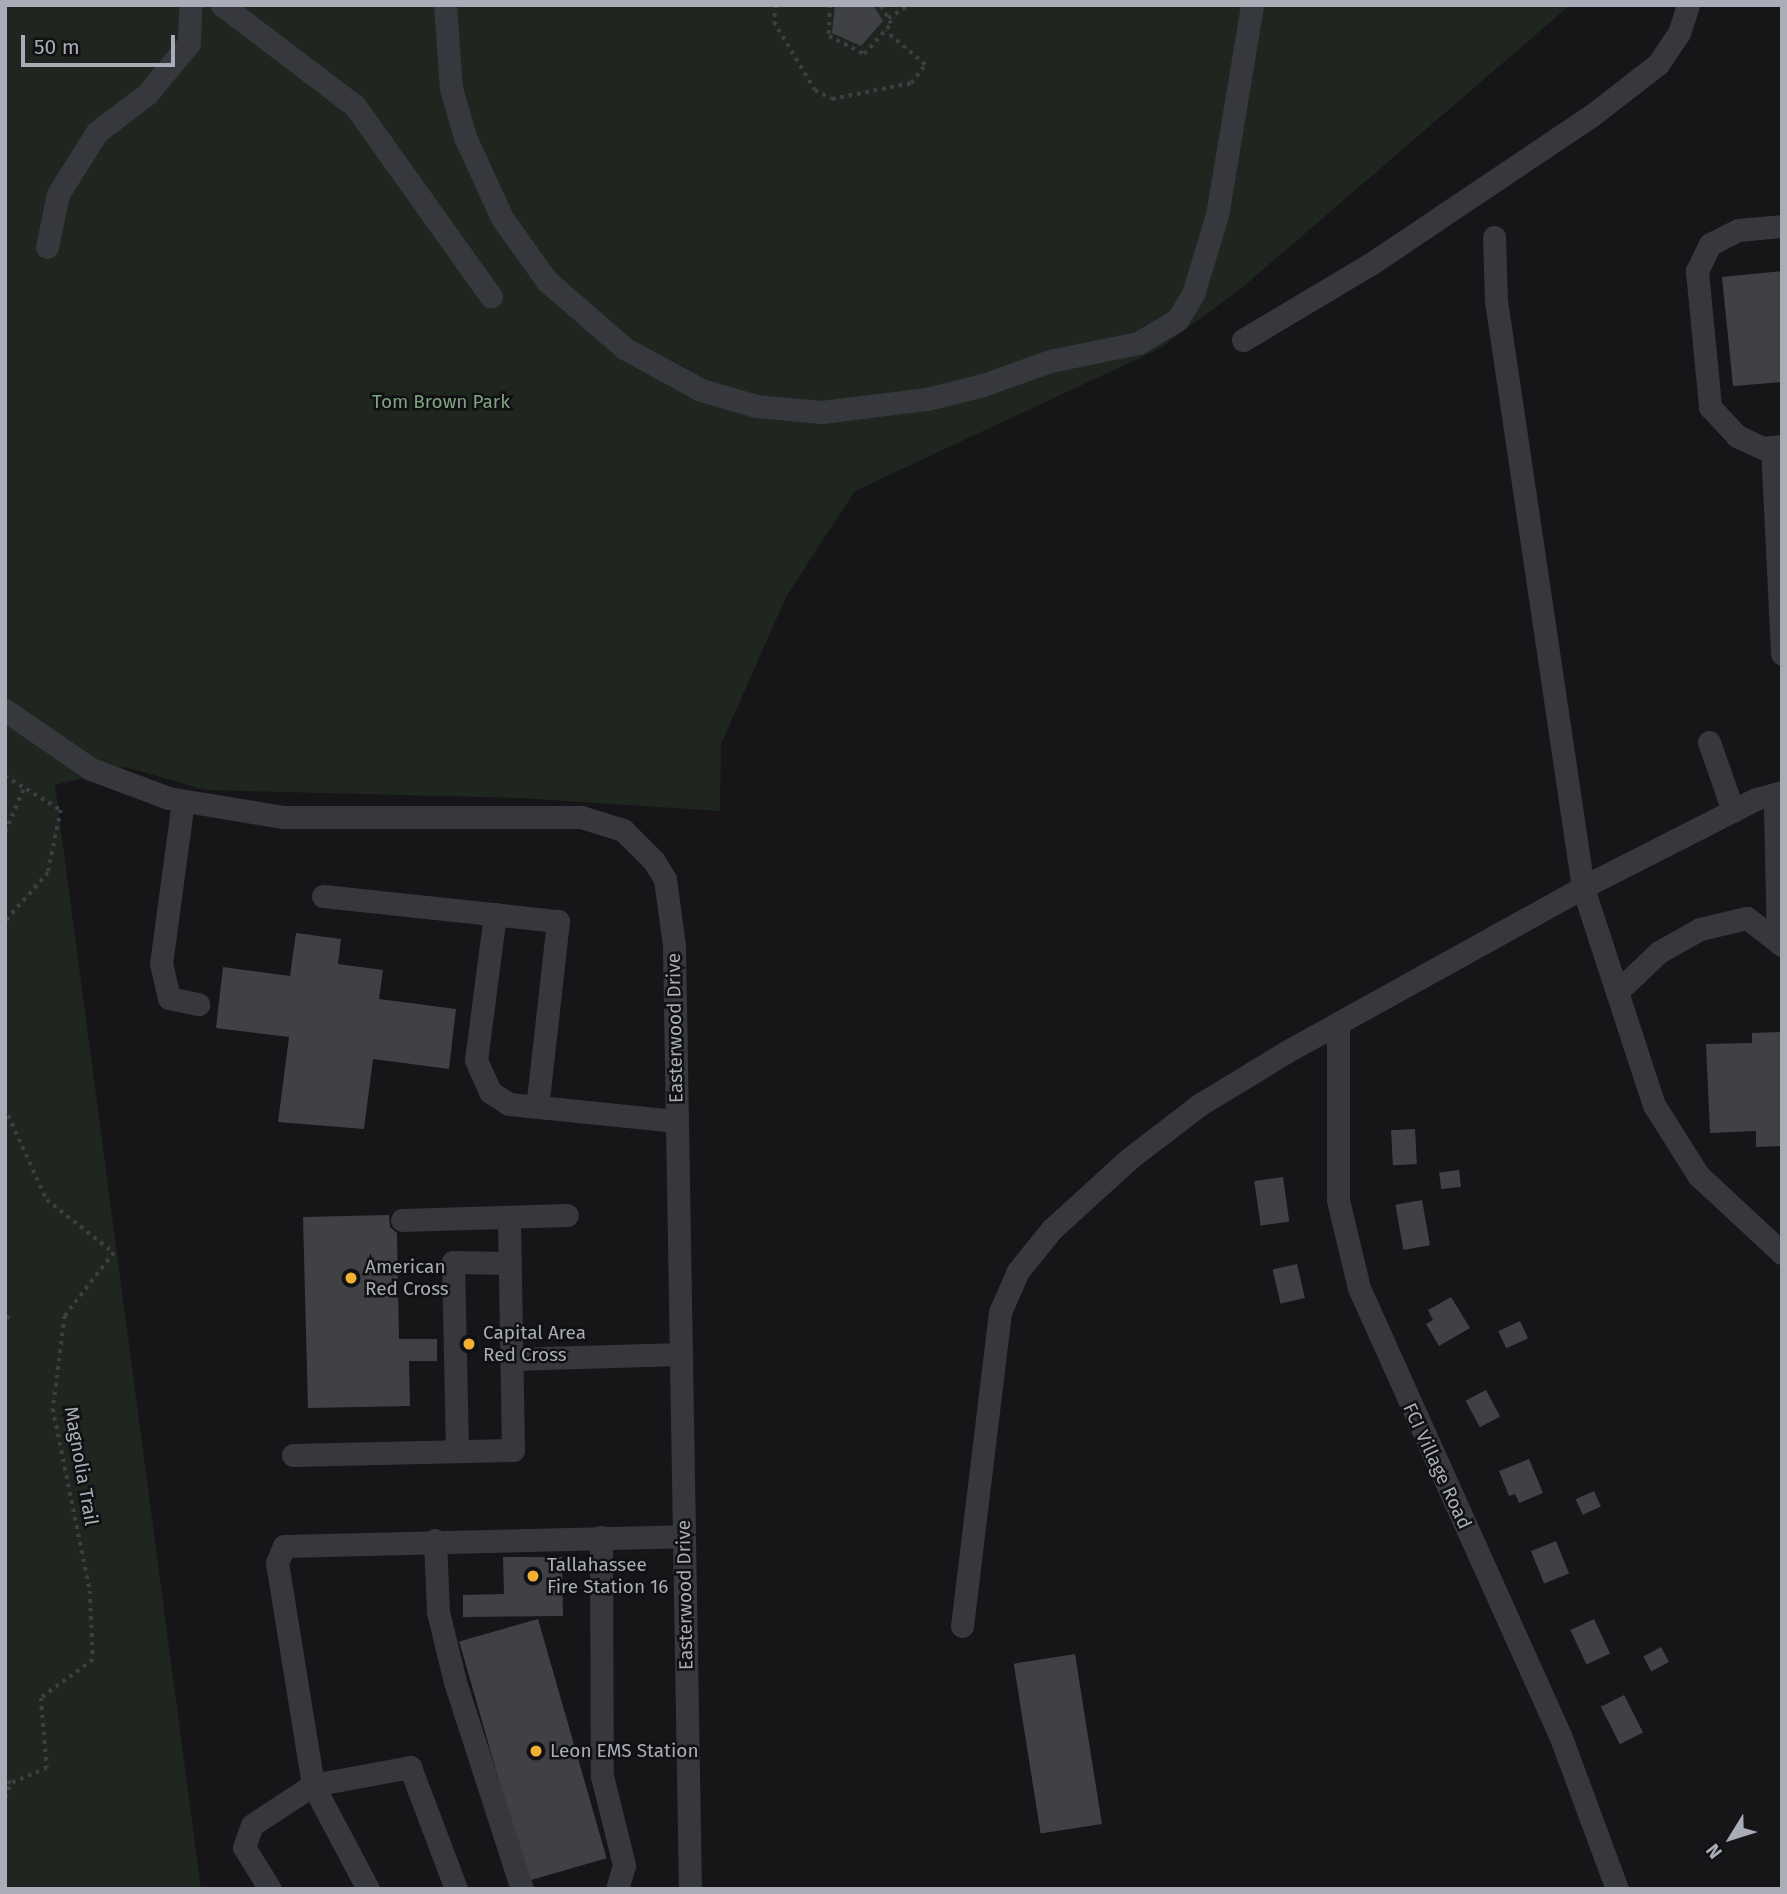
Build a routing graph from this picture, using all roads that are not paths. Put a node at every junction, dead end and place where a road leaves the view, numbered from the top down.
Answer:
1 (190, 5) edge
2 (222, 5) edge
3 (445, 5) edge
4 (1252, 5) edge
5 (1688, 5) edge
6 (1782, 226) edge
7 (1494, 237) dead end
8 (47, 247) dead end
9 (491, 297) dead end
10 (1243, 340) dead end
11 (1777, 447) edge
12 (1782, 654) edge
13 (5, 710) edge
14 (1709, 743) dead end
15 (1782, 792) edge
16 (1782, 800) edge
17 (183, 801) junction
18 (1733, 811) junction
19 (1583, 888) junction
20 (323, 896) dead end
21 (495, 914) junction
22 (1780, 944) edge
23 (1617, 992) junction
24 (198, 1004) dead end
25 (1338, 1026) junction
26 (537, 1107) junction
27 (677, 1121) junction
28 (567, 1215) dead end
29 (509, 1217) junction
30 (402, 1220) dead end
31 (1782, 1253) edge
32 (510, 1262) junction
33 (681, 1354) junction
34 (511, 1359) junction
35 (457, 1451) junction
36 (293, 1455) dead end
37 (684, 1536) junction
38 (601, 1537) junction
39 (435, 1540) junction
40 (962, 1626) dead end
41 (313, 1785) junction
42 (270, 1889) edge
43 (368, 1889) edge
44 (456, 1889) edge
45 (522, 1889) edge
46 (617, 1889) edge
47 (690, 1889) edge
48 (1617, 1889) edge

1 - 8 street
2 - 9 street
3 - 4 street
5 - 10 street
6 - 11 street
7 - 19 street
11 - 12 street
13 - 17 street, Easterwood Drive
14 - 18 street
15 - 18 street
16 - 22 street
17 - 24 street
17 - 27 street, Easterwood Drive
18 - 19 street
19 - 23 street
19 - 25 street
20 - 21 street
21 - 26 street
21 - 26 street
22 - 23 street
23 - 31 street
25 - 40 street
25 - 48 street, FCI Village Road
26 - 27 street
27 - 33 street, Easterwood Drive
28 - 29 street
29 - 30 street
29 - 32 street
32 - 34 street
32 - 35 street
33 - 34 street
33 - 37 street, Easterwood Drive
34 - 35 street
35 - 36 street
37 - 38 street
37 - 47 street, Easterwood Drive
38 - 39 street
38 - 46 street
39 - 41 street
39 - 45 street
41 - 42 street
41 - 43 street
41 - 44 street

